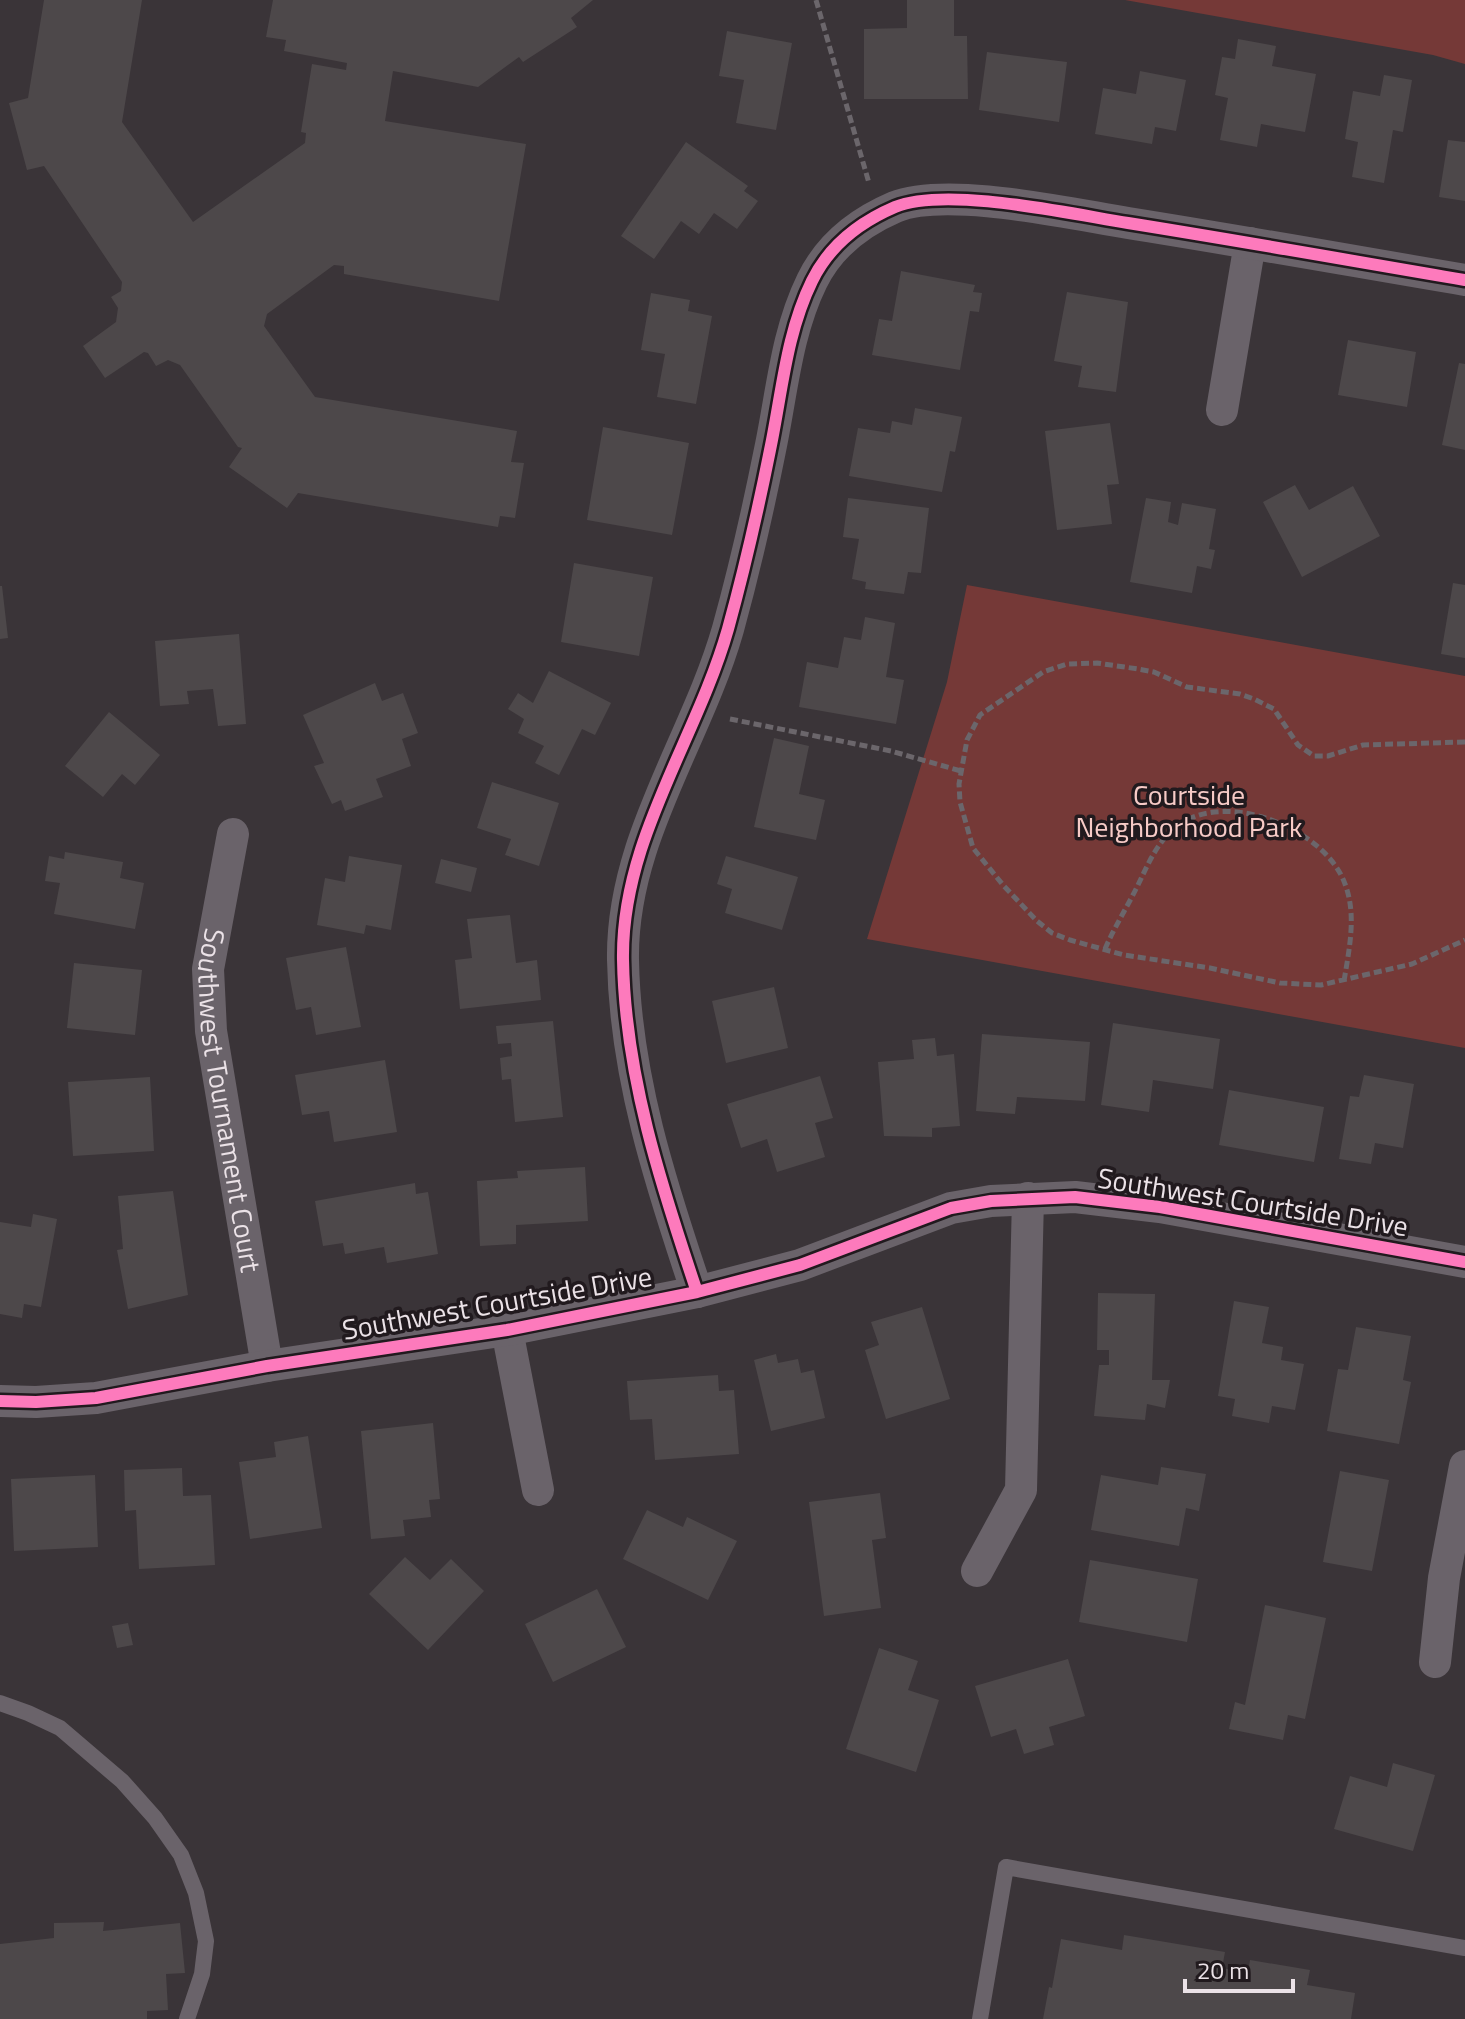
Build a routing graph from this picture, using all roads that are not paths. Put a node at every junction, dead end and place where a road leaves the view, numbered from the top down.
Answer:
1 (1250, 243) junction
2 (1465, 280) edge
3 (1222, 410) dead end
4 (233, 834) dead end
5 (1028, 1198) junction
6 (1465, 1262) edge
7 (697, 1292) junction
8 (507, 1330) junction
9 (267, 1366) junction
10 (0, 1401) edge
11 (1465, 1466) edge
12 (538, 1490) dead end
13 (977, 1571) dead end
14 (1435, 1662) dead end
15 (0, 1703) edge
16 (1465, 1948) edge
17 (187, 2019) edge
18 (980, 2019) edge

1 - 2 street
1 - 3 street
1 - 7 street
4 - 9 street, Southwest Tournament Court
5 - 6 street, Southwest Courtside Drive
5 - 7 street, Southwest Courtside Drive
5 - 13 street
7 - 8 street, Southwest Courtside Drive
8 - 9 street, Southwest Courtside Drive
8 - 12 street
9 - 10 street, Southwest Courtside Drive
11 - 14 street
15 - 17 lane
16 - 18 lane

